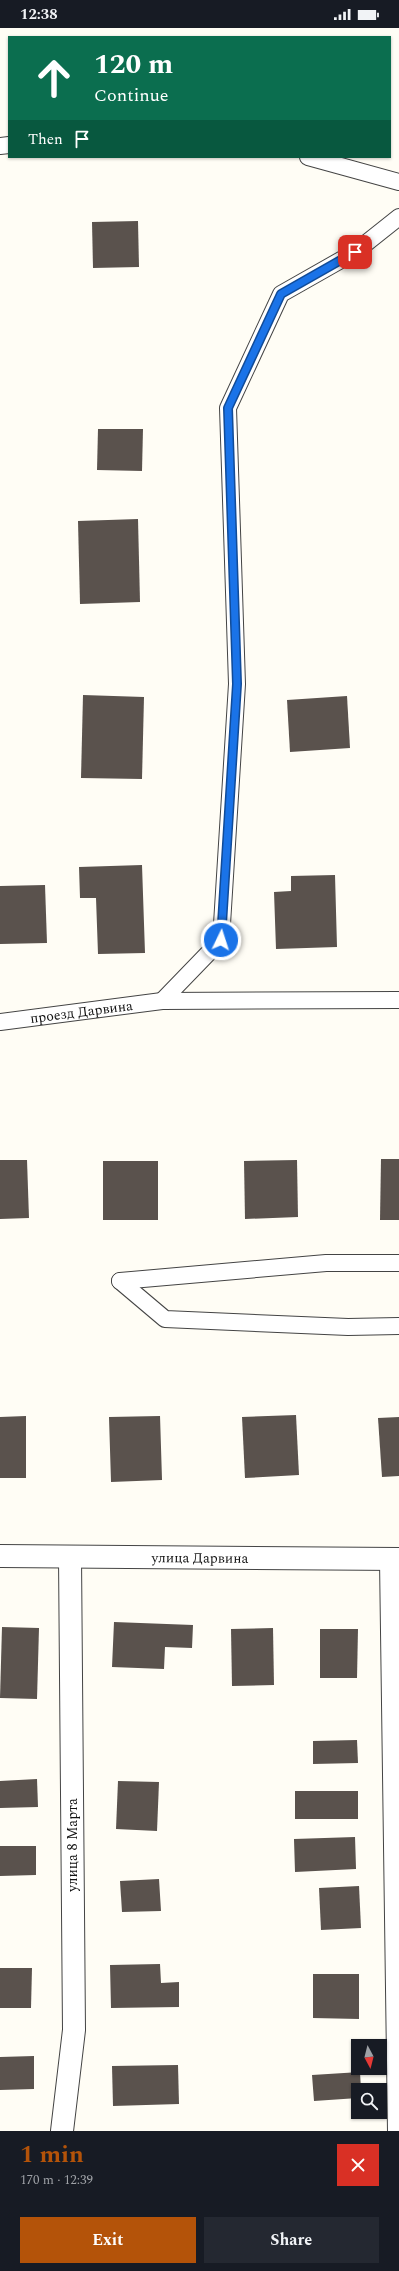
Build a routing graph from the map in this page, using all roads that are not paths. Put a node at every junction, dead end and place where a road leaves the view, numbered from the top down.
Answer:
1 (312, 158) edge
2 (399, 182) edge
3 (399, 217) edge
4 (399, 1000) edge
5 (162, 1001) junction
6 (0, 1022) edge
7 (399, 1263) edge
8 (399, 1326) edge
9 (0, 1556) edge
10 (70, 1557) junction
11 (395, 1559) edge
12 (62, 2131) edge
13 (399, 2131) edge

1 - 2 lane
3 - 5 lane
4 - 5 lane, проезд Дарвина
5 - 6 lane, проезд Дарвина
7 - 8 lane
9 - 10 street, улица Дарвина
10 - 11 street, улица Дарвина
10 - 12 street, улица 8 Марта
11 - 13 street

